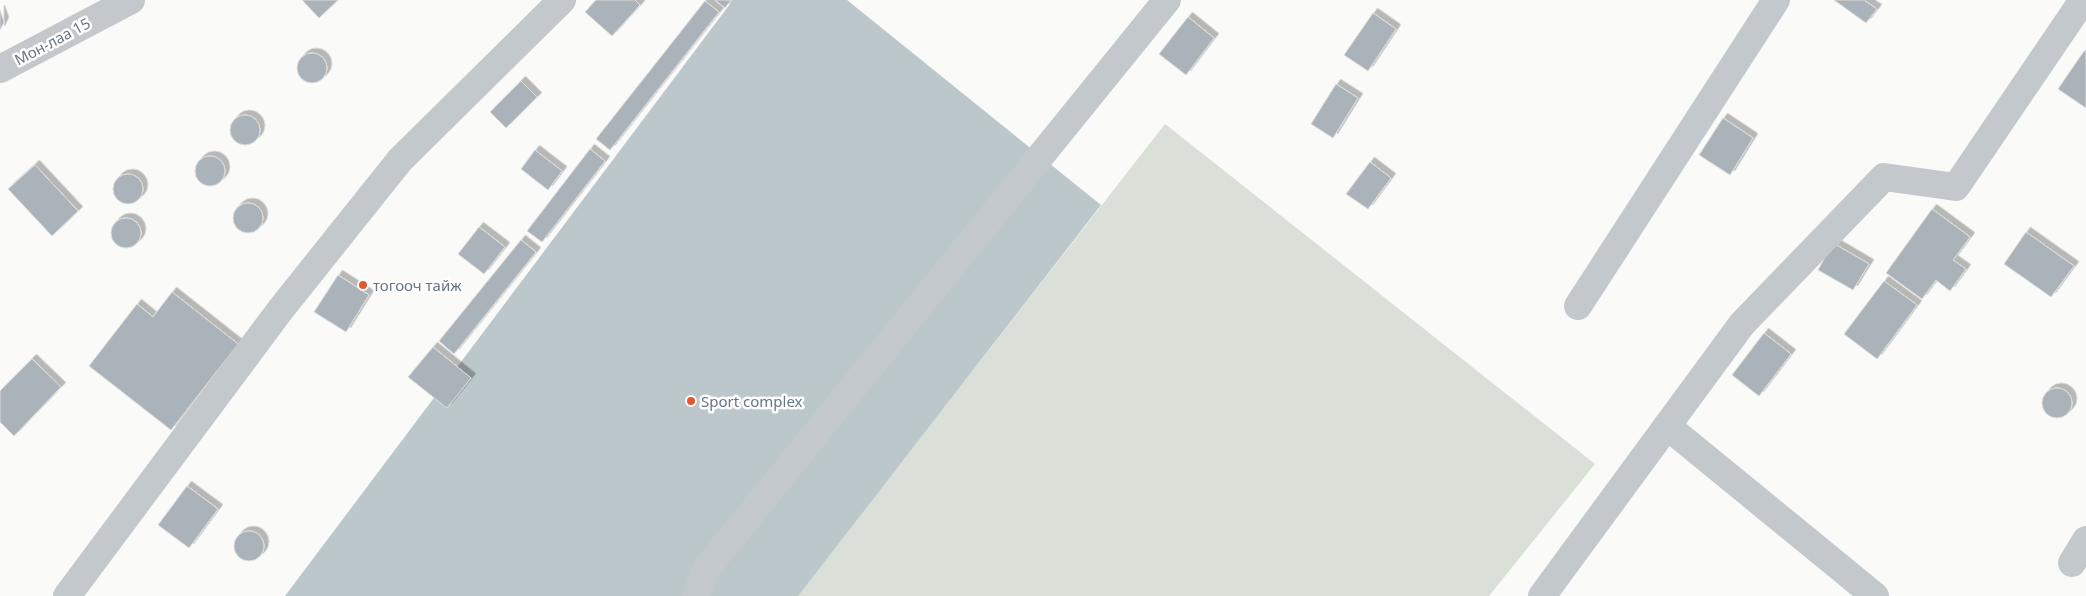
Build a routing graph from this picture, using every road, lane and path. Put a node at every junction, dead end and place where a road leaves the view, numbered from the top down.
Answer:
1 (131, 0) edge
2 (562, 0) edge
3 (1167, 0) edge
4 (1776, 0) edge
5 (2083, 0) edge
6 (0, 69) edge
7 (1578, 306) dead end
8 (1667, 426) junction
9 (2086, 540) edge
10 (2072, 563) dead end
11 (67, 596) edge
12 (696, 596) edge
13 (1542, 596) edge
14 (1875, 596) edge

1 - 6 street, Мон-лаа 15
2 - 11 street
3 - 12 street
4 - 7 street
5 - 8 street
8 - 13 street
8 - 14 street
9 - 10 street

